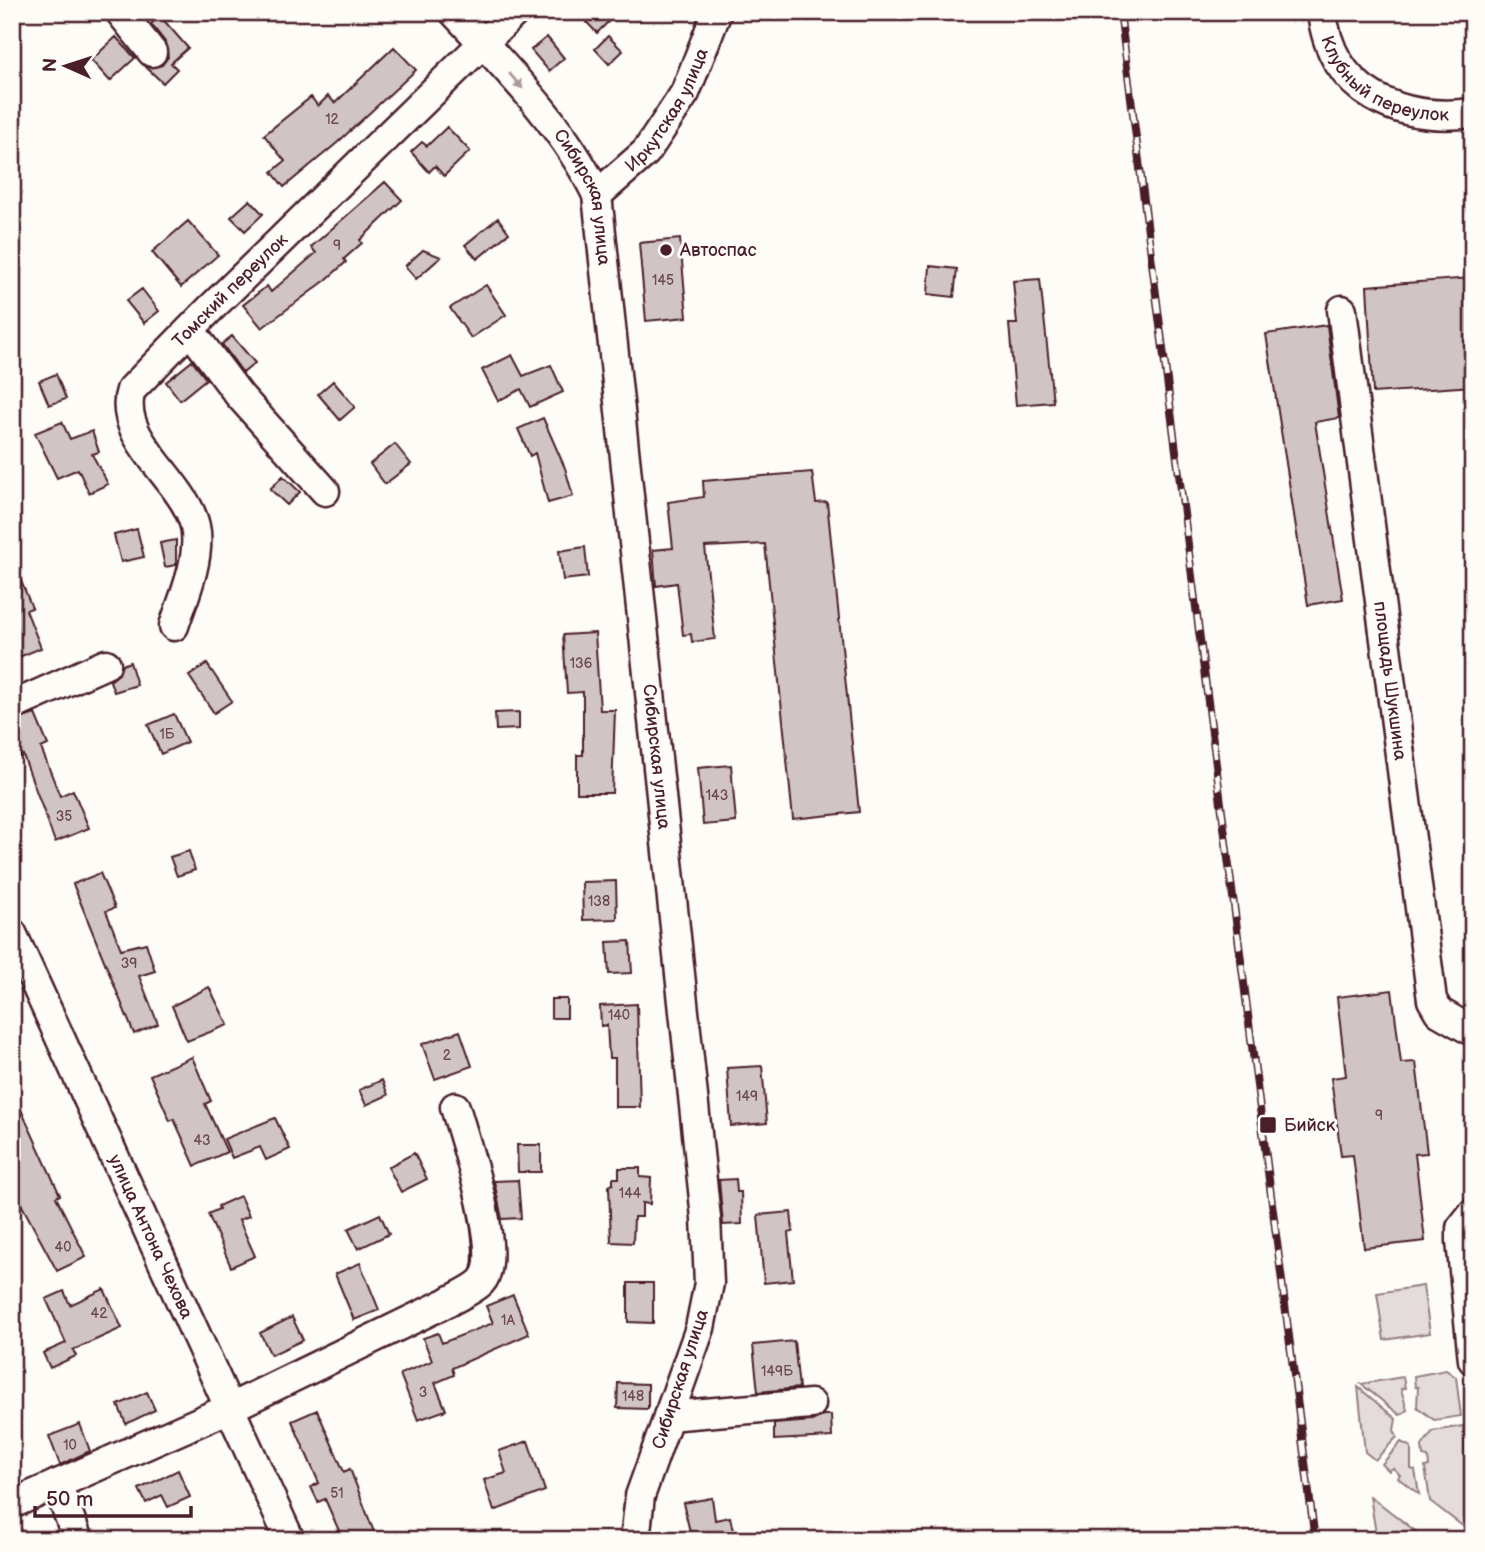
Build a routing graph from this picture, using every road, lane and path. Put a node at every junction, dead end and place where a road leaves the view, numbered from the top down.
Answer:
1 (120, 12) edge
2 (454, 12) edge
3 (515, 12) edge
4 (717, 12) edge
5 (1317, 18) edge
6 (483, 44) junction
7 (152, 52) dead end
8 (1473, 113) edge
9 (597, 195) junction
10 (1342, 310) dead end
11 (190, 330) junction
12 (325, 491) dead end
13 (174, 626) dead end
14 (106, 664) dead end
15 (12, 706) edge
16 (12, 933) edge
17 (1473, 1033) edge
18 (454, 1107) dead end
19 (1473, 1213) edge
20 (1473, 1360) edge
21 (811, 1404) dead end
22 (230, 1408) junction
23 (668, 1416) junction
24 (57, 1484) junction
25 (12, 1504) edge
26 (78, 1540) edge
27 (290, 1540) edge
28 (635, 1540) edge

1 - 7 street
2 - 6 street, Сибирская улица
3 - 6 street, Томский переулок
4 - 9 street, Иркутская улица
5 - 8 street, Клубный переулок
6 -> 9 street, Сибирская улица
6 - 11 street, Томский переулок
9 - 23 street, Сибирская улица
10 - 17 street, площадь Шукшина
11 - 12 street
11 - 13 street, Томский переулок
14 - 15 street
16 - 22 street, улица Антона Чехова
18 - 22 street
19 - 20 street
21 - 23 street
22 - 24 street
22 - 27 street, улица Антона Чехова
23 - 28 street, Сибирская улица
24 - 25 street
24 - 26 street

